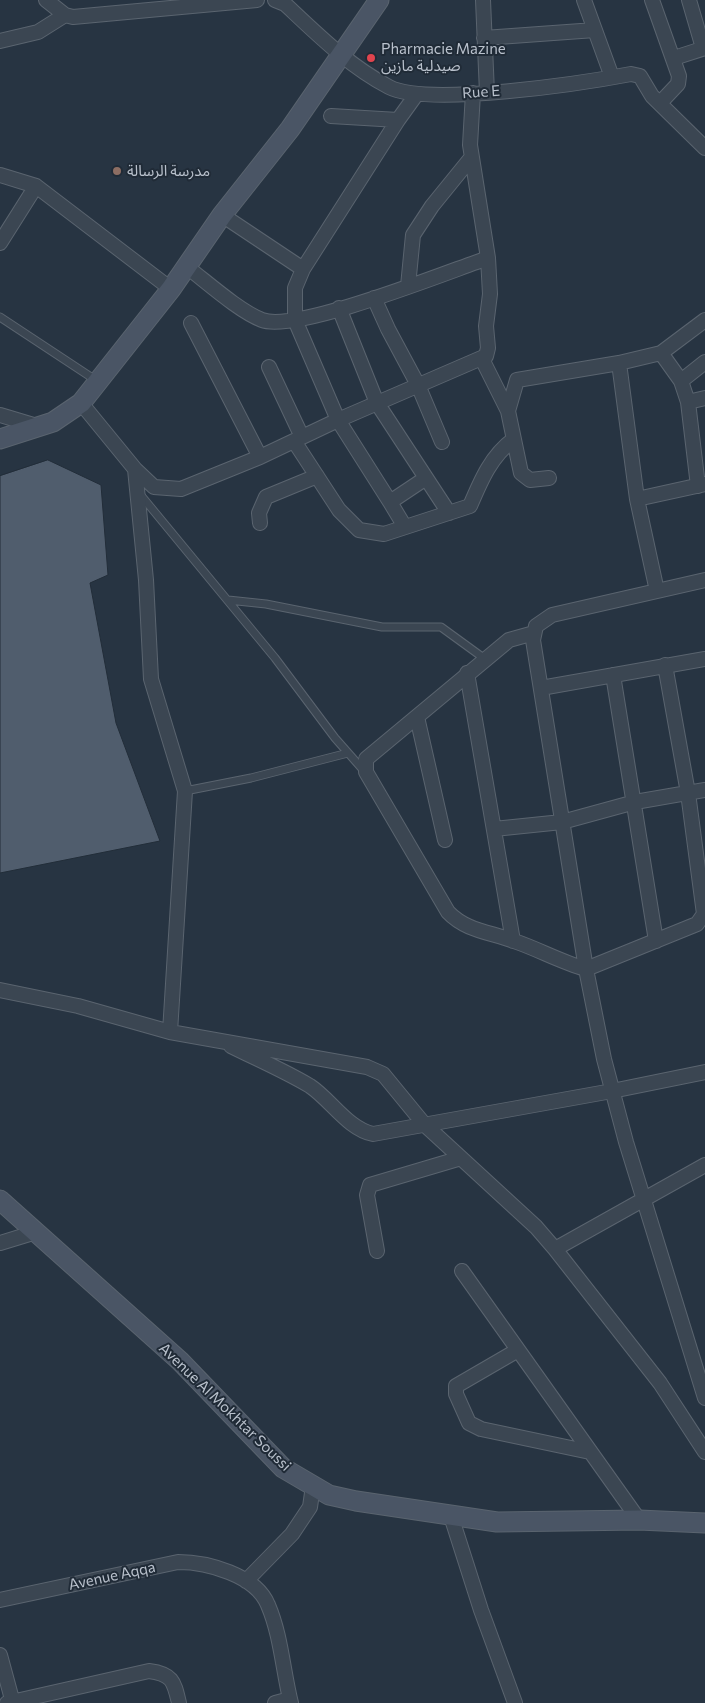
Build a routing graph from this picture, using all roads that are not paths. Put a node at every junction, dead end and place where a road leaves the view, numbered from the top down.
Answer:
1 (46, 0) edge
2 (257, 0) edge
3 (275, 0) edge
4 (378, 0) edge
5 (484, 0) edge
6 (584, 0) edge
7 (652, 0) edge
8 (689, 0) edge
9 (239, 1) edge
10 (199, 3) edge
11 (65, 14) junction
12 (595, 30) junction
13 (484, 38) junction
14 (0, 41) edge
15 (704, 48) edge
16 (341, 56) junction
17 (674, 58) junction
18 (612, 78) junction
19 (480, 93) junction
20 (416, 95) junction
21 (661, 102) junction
22 (331, 116) dead end
23 (398, 120) junction
24 (705, 148) edge
25 (472, 158) junction
26 (0, 175) edge
27 (36, 186) junction
28 (222, 215) junction
29 (0, 243) edge
30 (488, 258) junction
31 (187, 267) junction
32 (303, 269) junction
33 (408, 286) junction
34 (171, 289) junction
35 (374, 298) junction
36 (339, 308) junction
37 (0, 317) edge
38 (295, 320) junction
39 (705, 320) edge
40 (191, 323) dead end
41 (661, 353) junction
42 (482, 359) junction
43 (705, 362) edge
44 (619, 363) junction
45 (269, 367) dead end
46 (98, 381) junction
47 (680, 381) junction
48 (418, 385) junction
49 (705, 398) edge
50 (688, 402) junction
51 (81, 403) junction
52 (377, 403) junction
53 (508, 411) junction
54 (1, 417) edge
55 (338, 420) junction
56 (41, 427) junction
57 (514, 438) junction
58 (0, 439) edge
59 (298, 439) junction
60 (442, 442) dead end
61 (260, 457) junction
62 (135, 469) junction
63 (317, 476) junction
64 (426, 478) junction
65 (549, 478) dead end
66 (702, 485) edge
67 (139, 493) junction
68 (637, 499) junction
69 (390, 502) junction
70 (449, 513) junction
71 (260, 524) dead end
72 (405, 527) junction
73 (705, 580) edge
74 (657, 591) junction
75 (228, 600) junction
76 (534, 633) junction
77 (485, 659) junction
78 (705, 659) edge
79 (665, 665) junction
80 (467, 673) junction
81 (613, 675) junction
82 (541, 688) junction
83 (418, 717) junction
84 (348, 753) junction
85 (366, 772) junction
86 (705, 790) edge
87 (185, 791) junction
88 (688, 793) junction
89 (635, 802) junction
90 (562, 822) junction
91 (494, 829) junction
92 (445, 840) dead end
93 (656, 940) junction
94 (514, 941) junction
95 (586, 969) junction
96 (0, 990) edge
97 (170, 1032) junction
98 (216, 1039) junction
99 (705, 1072) edge
100 (612, 1092) junction
101 (424, 1124) junction
102 (461, 1158) junction
103 (705, 1165) edge
104 (644, 1198) junction
105 (0, 1200) edge
106 (36, 1232) junction
107 (0, 1243) edge
108 (555, 1249) junction
109 (377, 1250) dead end
110 (462, 1271) dead end
111 (518, 1350) junction
112 (705, 1398) edge
113 (590, 1452) junction
114 (705, 1452) edge
115 (313, 1486) junction
116 (451, 1516) junction
117 (639, 1520) junction
118 (705, 1523) edge
119 (246, 1581) junction
120 (0, 1600) edge
121 (0, 1656) edge
122 (291, 1701) edge
123 (11, 1702) edge
124 (179, 1703) edge
125 (275, 1703) edge
126 (515, 1703) edge

1 - 11 street
2 - 9 street
3 - 16 street, Rue E
4 - 16 street
5 - 13 street
6 - 12 street
7 - 17 street
8 - 15 street
9 - 10 street
10 - 11 street
11 - 14 street
12 - 13 street
12 - 18 street
13 - 19 street
15 - 17 street
16 - 20 street, Rue E
16 - 28 street
17 - 21 street
18 - 19 street, Rue E
18 - 21 street, Rue E
19 - 20 street, Rue E
19 - 25 street
20 - 23 street
21 - 24 street
22 - 23 street
23 - 32 street
25 - 30 street
25 - 33 street
26 - 27 street
27 - 29 street
27 - 34 street
28 - 31 street
28 - 32 street
30 - 33 street
30 - 42 street
31 - 34 street
31 - 38 street
32 - 38 street
33 - 35 street
34 - 46 street
35 - 36 street
35 - 48 street
36 - 38 street
36 - 52 street
37 - 46 lane
38 - 55 street
39 - 41 street
40 - 61 street
41 - 44 street
41 - 47 street
42 - 48 street
42 - 53 street
43 - 47 street
44 - 53 street
44 - 68 street
45 - 59 street
46 - 51 street
47 - 50 street
48 - 52 street
48 - 60 street
49 - 50 street
50 - 66 street
51 - 56 street
51 - 62 street
52 - 55 street
52 - 64 street
53 - 57 street
54 - 56 street
55 - 59 street
55 - 69 street
56 - 58 street
57 - 65 street
57 - 70 street
59 - 61 street
59 - 63 street
61 - 62 street
62 - 67 street
63 - 71 street
63 - 72 street
64 - 69 street
64 - 70 street
66 - 68 street
67 - 75 lane
67 - 87 street
68 - 74 street
69 - 72 street
70 - 72 street
73 - 74 street
74 - 76 street
75 - 77 lane
75 - 84 lane
76 - 77 street
76 - 82 street
77 - 80 street
78 - 79 street
79 - 81 street
79 - 88 street
80 - 83 street
80 - 91 street
81 - 82 street
81 - 89 street
82 - 90 street
83 - 85 street
83 - 92 street
84 - 85 lane
84 - 87 lane
85 - 94 street
86 - 88 street
87 - 97 street
88 - 89 street
88 - 93 street
89 - 90 street
89 - 93 street
90 - 91 street
90 - 95 street
91 - 94 street
93 - 95 street
94 - 95 street
95 - 100 street
96 - 97 street
97 - 98 street
98 - 101 street
98 - 101 street
99 - 100 street
100 - 101 street
100 - 104 street
101 - 102 street
102 - 108 street
102 - 109 street
103 - 104 street
104 - 108 street
104 - 112 street
105 - 106 street, Avenue Al Mokhtar Soussi
106 - 107 street
106 - 115 street, Avenue Al Mokhtar Soussi
108 - 114 street
110 - 111 street
111 - 113 street
111 - 113 street
113 - 117 street
115 - 116 street, Avenue Al Mokhtar Soussi
115 - 119 street
116 - 117 street, Avenue Al Mokhtar Soussi
116 - 126 street
117 - 118 street, Avenue Al Mokhtar Soussi
119 - 120 street, Avenue Aqqa
119 - 122 street, Avenue Aqqa
121 - 123 street
122 - 125 street
123 - 124 street

